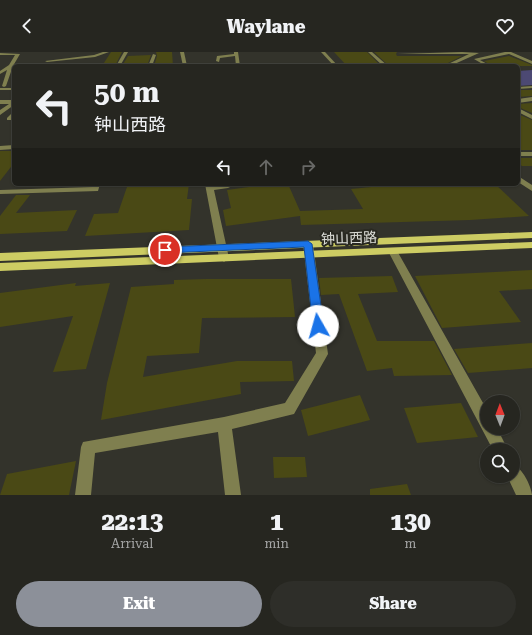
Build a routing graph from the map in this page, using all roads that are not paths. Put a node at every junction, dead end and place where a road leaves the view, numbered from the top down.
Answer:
1 (107, 52) edge
2 (126, 52) edge
3 (182, 52) edge
4 (231, 52) edge
5 (323, 52) edge
6 (370, 52) edge
7 (478, 52) edge
8 (237, 53) edge
9 (509, 53) edge
10 (399, 54) dead end
11 (154, 55) dead end
12 (0, 57) edge
13 (15, 57) junction
14 (78, 58) junction
15 (448, 59) dead end
16 (463, 59) junction
17 (47, 61) dead end
18 (218, 61) dead end
19 (532, 63) edge
20 (13, 64) edge
21 (72, 64) dead end
22 (119, 64) edge
23 (151, 64) edge
24 (185, 64) edge
25 (236, 64) edge
26 (334, 64) edge
27 (384, 64) edge
28 (452, 64) edge
29 (485, 64) edge
30 (12, 67) edge
31 (0, 73) edge
32 (12, 75) edge
33 (7, 76) junction
34 (0, 77) edge
35 (12, 82) edge
36 (2, 85) edge
37 (532, 87) edge
38 (12, 88) edge
39 (520, 88) edge
40 (532, 96) edge
41 (520, 97) edge
42 (0, 98) edge
43 (12, 98) edge
44 (532, 99) edge
45 (520, 101) edge
46 (0, 102) edge
47 (12, 102) edge
48 (12, 104) edge
49 (520, 111) edge
50 (0, 113) edge
51 (12, 115) edge
52 (532, 117) edge
53 (9, 119) dead end
54 (12, 147) edge
55 (0, 148) edge
56 (520, 154) edge
57 (532, 154) edge
58 (520, 180) edge
59 (96, 186) edge
60 (209, 186) edge
61 (228, 186) dead end
62 (532, 189) edge
63 (0, 192) edge
64 (532, 235) edge
65 (532, 245) edge
66 (222, 247) junction
67 (308, 249) junction
68 (393, 251) junction
69 (0, 257) edge
70 (224, 258) junction
71 (0, 267) edge
72 (480, 411) edge
73 (224, 424) junction
74 (519, 483) edge
75 (84, 495) edge
76 (233, 495) edge
77 (525, 495) edge

1 - 14 street
2 - 22 street
3 - 24 street
4 - 8 street
5 - 26 street
6 - 27 street
7 - 10 street
7 - 16 street
8 - 18 street
8 - 25 street
9 - 19 street
9 - 29 street
11 - 23 street
12 - 13 street
12 - 13 street
13 - 20 street
14 - 17 street
14 - 21 street
15 - 16 street
16 - 28 street
30 - 31 street
30 - 33 street
32 - 33 street
33 - 34 street
33 - 36 street
35 - 36 street
36 - 38 street
37 - 39 street
40 - 41 street
42 - 43 street
44 - 45 street
46 - 47 street
48 - 50 street
49 - 52 street
51 - 53 street
54 - 55 street
56 - 57 street
58 - 62 street
59 - 63 street
60 - 61 street
60 - 66 street
64 - 67 main road, 钟山西路
65 - 68 main road, 钟山西路
66 - 67 main road, 钟山西路
66 - 69 main road, 钟山西路
66 - 70 street
67 - 68 main road, 钟山西路
67 - 70 main road, 钟山西路
67 - 73 street
68 - 72 street
70 - 71 main road, 钟山西路
73 - 75 street
73 - 76 street
74 - 77 street

